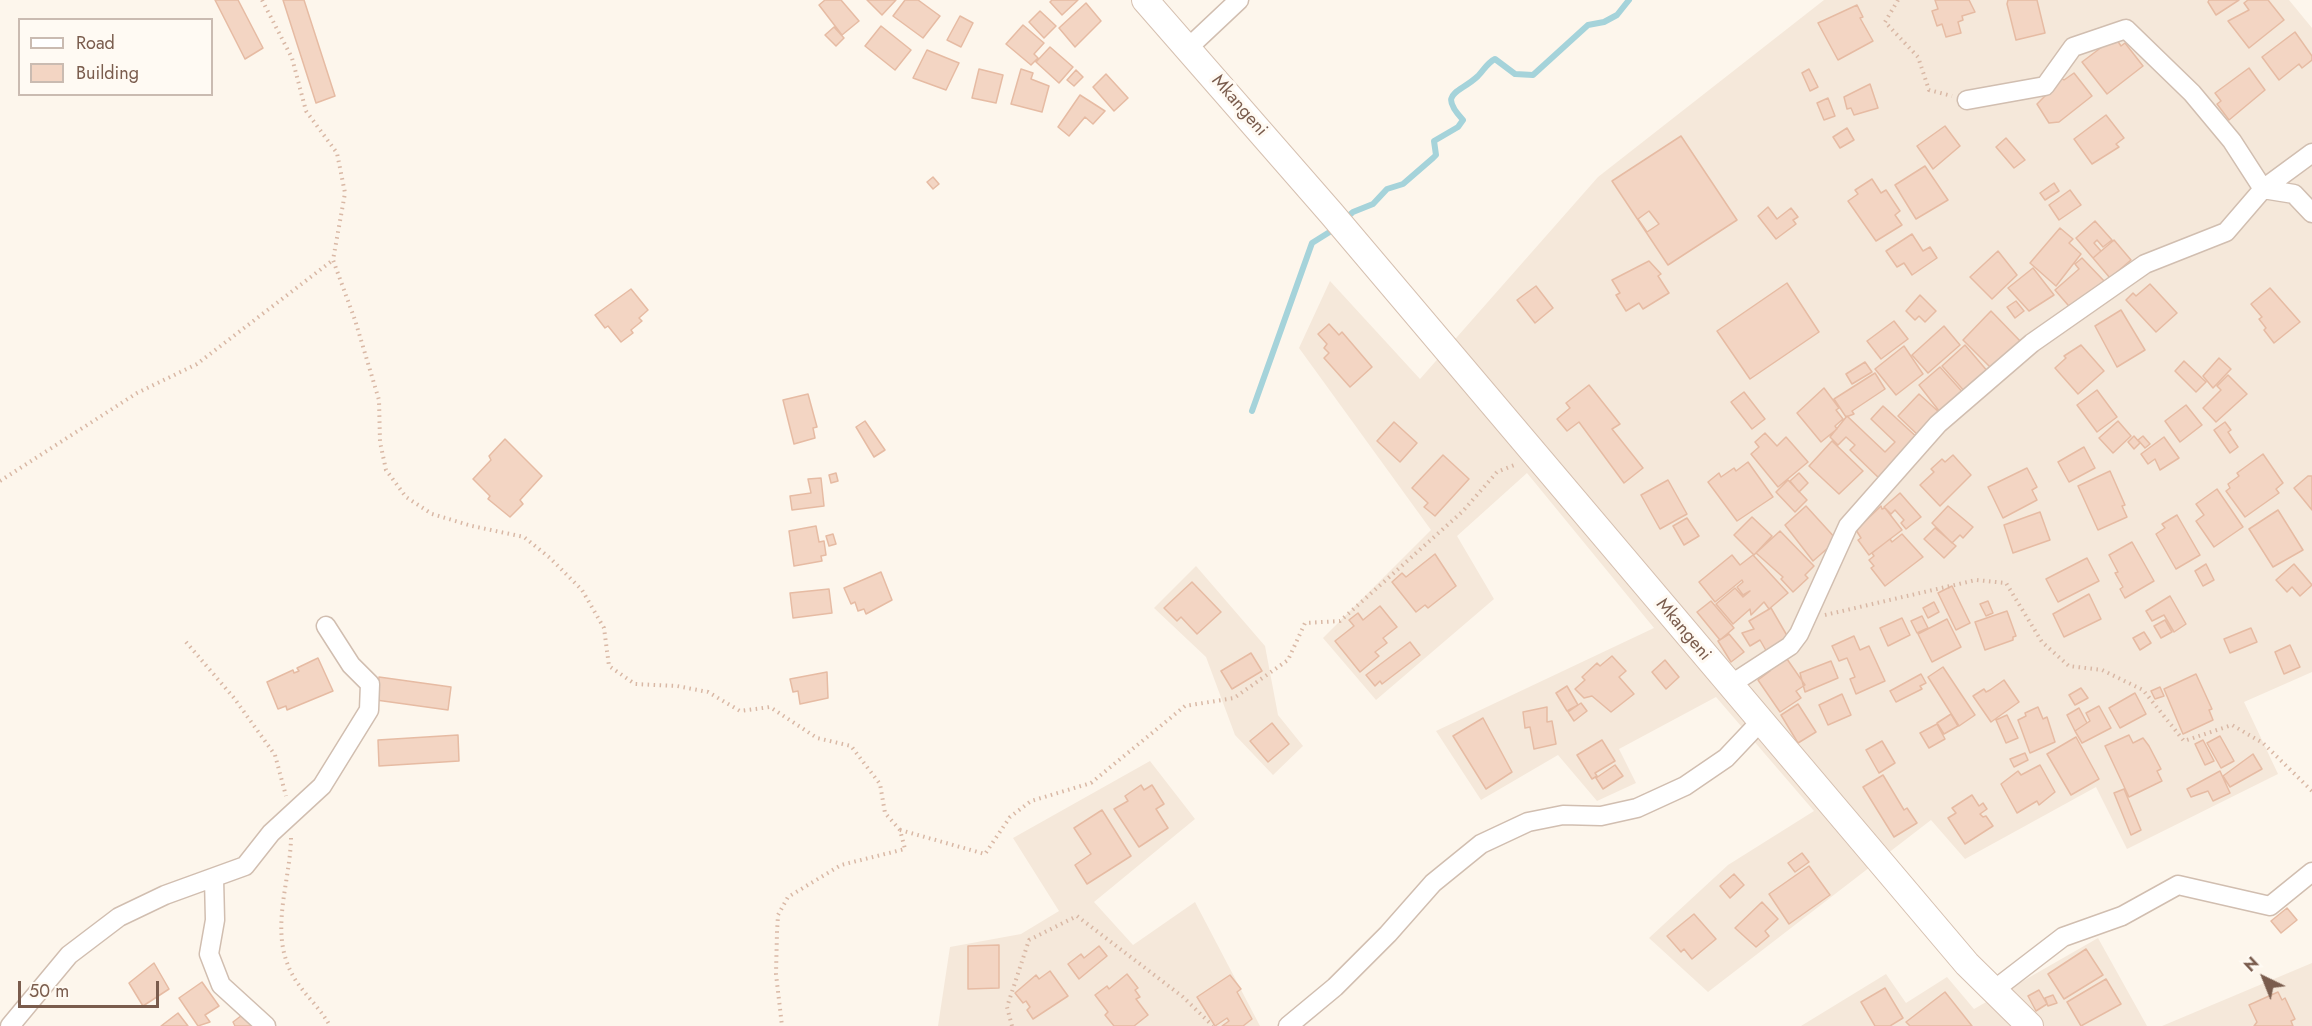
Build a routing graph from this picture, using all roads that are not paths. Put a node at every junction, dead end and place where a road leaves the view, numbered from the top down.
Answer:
1 (1145, 0) edge
2 (1239, 0) edge
3 (1188, 48) junction
4 (1967, 100) road end
5 (2312, 153) edge
6 (2263, 189) junction
7 (2312, 213) edge
8 (326, 626) dead end
9 (1730, 685) junction
10 (1761, 721) junction
11 (2312, 872) edge
12 (214, 878) junction
13 (1994, 990) junction
14 (10, 1026) edge
15 (266, 1026) edge
16 (1288, 1026) edge
17 (2030, 1026) edge

1 - 3 street, Mkangeni
2 - 3 street
3 - 9 street, Mkangeni
4 - 6 street
5 - 6 street
6 - 7 street
6 - 9 street
8 - 12 street
9 - 10 street, Mkangeni
10 - 13 street, Mkangeni
10 - 16 street
11 - 13 street
12 - 14 street
12 - 15 street
13 - 17 street, Mkangeni

